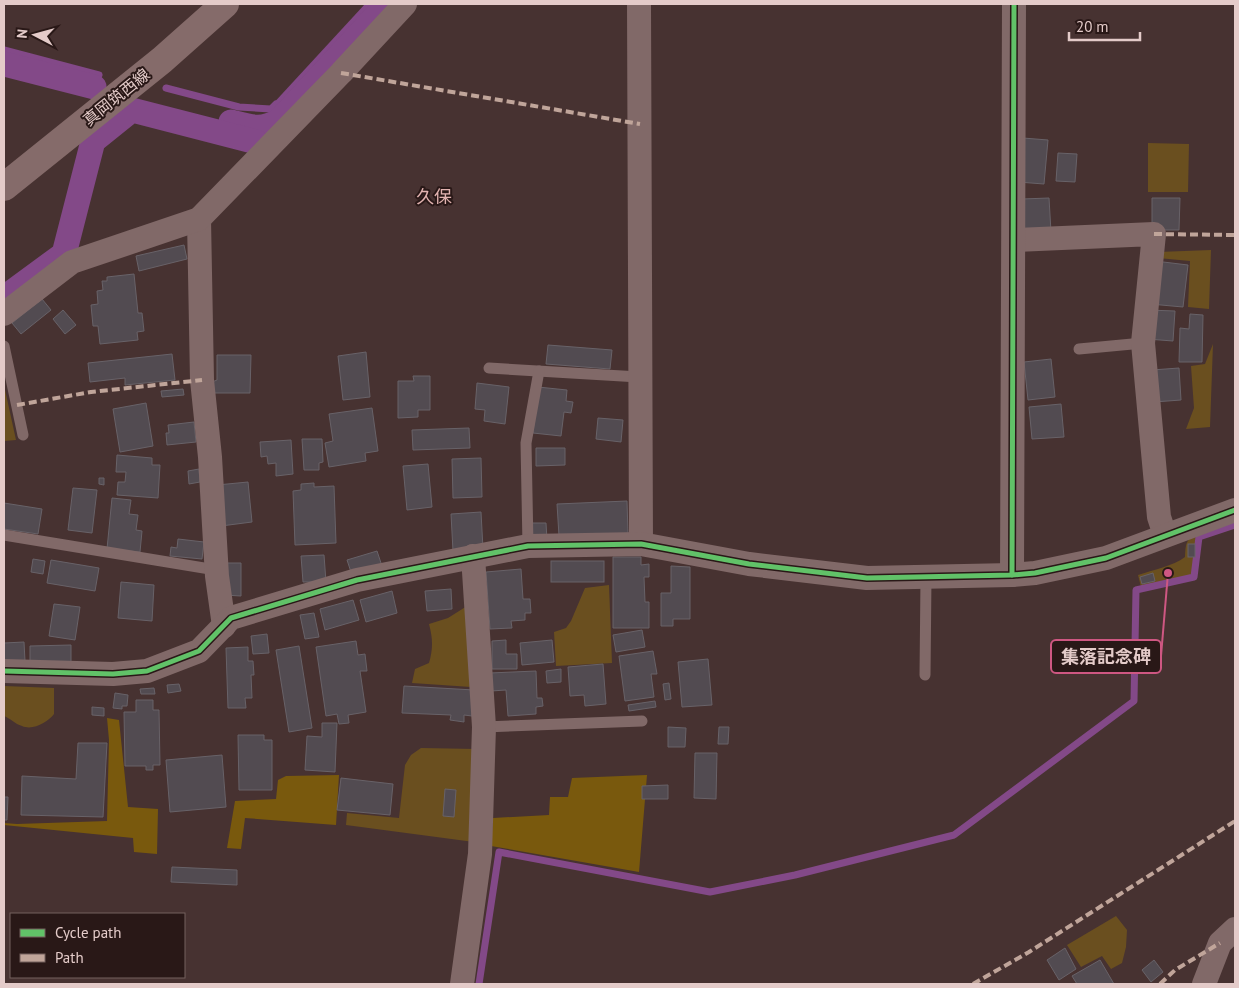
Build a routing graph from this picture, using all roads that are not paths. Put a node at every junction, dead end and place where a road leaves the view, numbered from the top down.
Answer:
1 (225, 4) edge
2 (405, 4) edge
3 (640, 4) edge
4 (1014, 4) edge
5 (4, 187) edge
6 (199, 218) junction
7 (1014, 240) junction
8 (4, 314) edge
9 (1143, 343) junction
10 (4, 346) edge
11 (1079, 349) dead end
12 (489, 368) dead end
13 (539, 371) junction
14 (639, 377) junction
15 (23, 435) dead end
16 (1235, 510) edge
17 (4, 535) edge
18 (1165, 536) junction
19 (641, 544) junction
20 (528, 546) junction
21 (473, 556) junction
22 (216, 570) junction
23 (1012, 575) junction
24 (926, 578) junction
25 (224, 626) junction
26 (4, 671) edge
27 (925, 675) dead end
28 (642, 721) dead end
29 (484, 727) junction
30 (1235, 929) edge
31 (462, 984) edge
32 (1204, 984) edge

1 - 5 main road, 真岡筑西線
2 - 6 street
3 - 14 street
4 - 7 street
6 - 8 street
6 - 22 street
7 - 9 street
7 - 23 street
9 - 11 lane
9 - 18 street
10 - 15 lane
12 - 13 lane
13 - 14 lane
13 - 20 lane
14 - 19 street
16 - 18 street
17 - 22 lane
18 - 23 street
19 - 20 street
19 - 24 street
20 - 21 street
21 - 25 street
21 - 29 street
22 - 25 street
23 - 24 street
24 - 27 lane
25 - 26 street
28 - 29 lane
29 - 31 street
30 - 32 street

